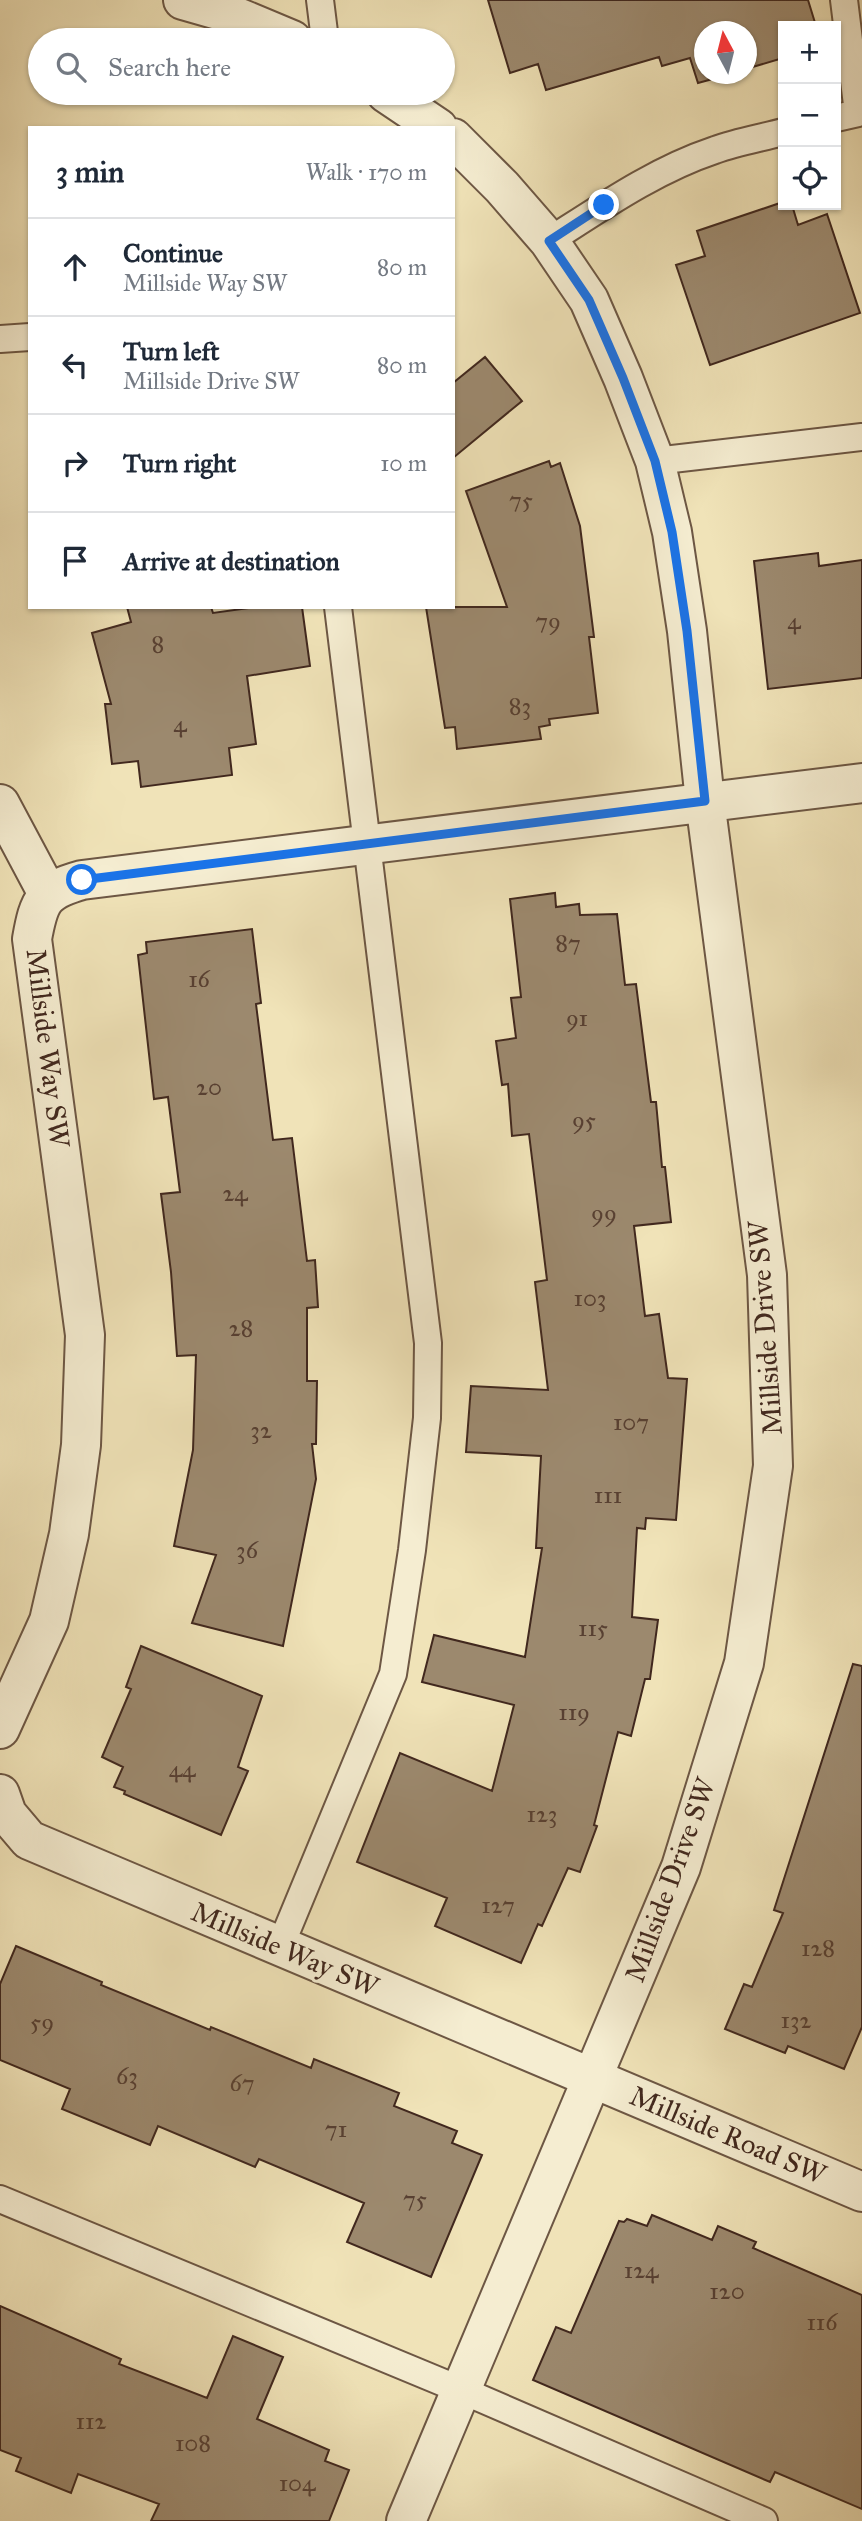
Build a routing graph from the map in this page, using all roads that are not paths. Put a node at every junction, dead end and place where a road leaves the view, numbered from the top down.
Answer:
1 (183, 0) edge
2 (320, 0) edge
3 (844, 0) edge
4 (264, 28) edge
5 (324, 28) edge
6 (404, 105) edge
7 (841, 117) edge
8 (435, 126) edge
9 (778, 133) edge
10 (455, 140) edge
11 (549, 241) junction
12 (28, 337) edge
13 (0, 339) edge
14 (862, 437) edge
15 (655, 461) junction
16 (338, 609) edge
17 (862, 783) edge
18 (705, 801) junction
19 (0, 804) edge
20 (368, 844) junction
21 (48, 894) junction
22 (0, 1729) edge
23 (0, 1794) edge
24 (280, 1947) junction
25 (594, 2078) junction
26 (862, 2192) edge
27 (0, 2200) edge
28 (461, 2390) junction
29 (406, 2521) edge
30 (764, 2521) edge

1 - 4 street
2 - 5 lane
3 - 7 lane
6 - 8 street
9 - 11 lane
10 - 11 street, Millside Drive SW
11 - 15 street, Millside Drive SW
12 - 13 lane
14 - 15 lane
15 - 18 street, Millside Drive SW
16 - 20 lane
17 - 18 street
18 - 20 street
18 - 25 street, Millside Drive SW
19 - 21 street
20 - 21 street
20 - 24 lane
21 - 22 street, Millside Way SW
23 - 24 street, Millside Way SW
24 - 25 street, Millside Way SW
25 - 26 street, Millside Road SW
25 - 28 street, Millside Drive SW
27 - 28 lane
28 - 29 street, Millside Drive SW
28 - 30 lane

